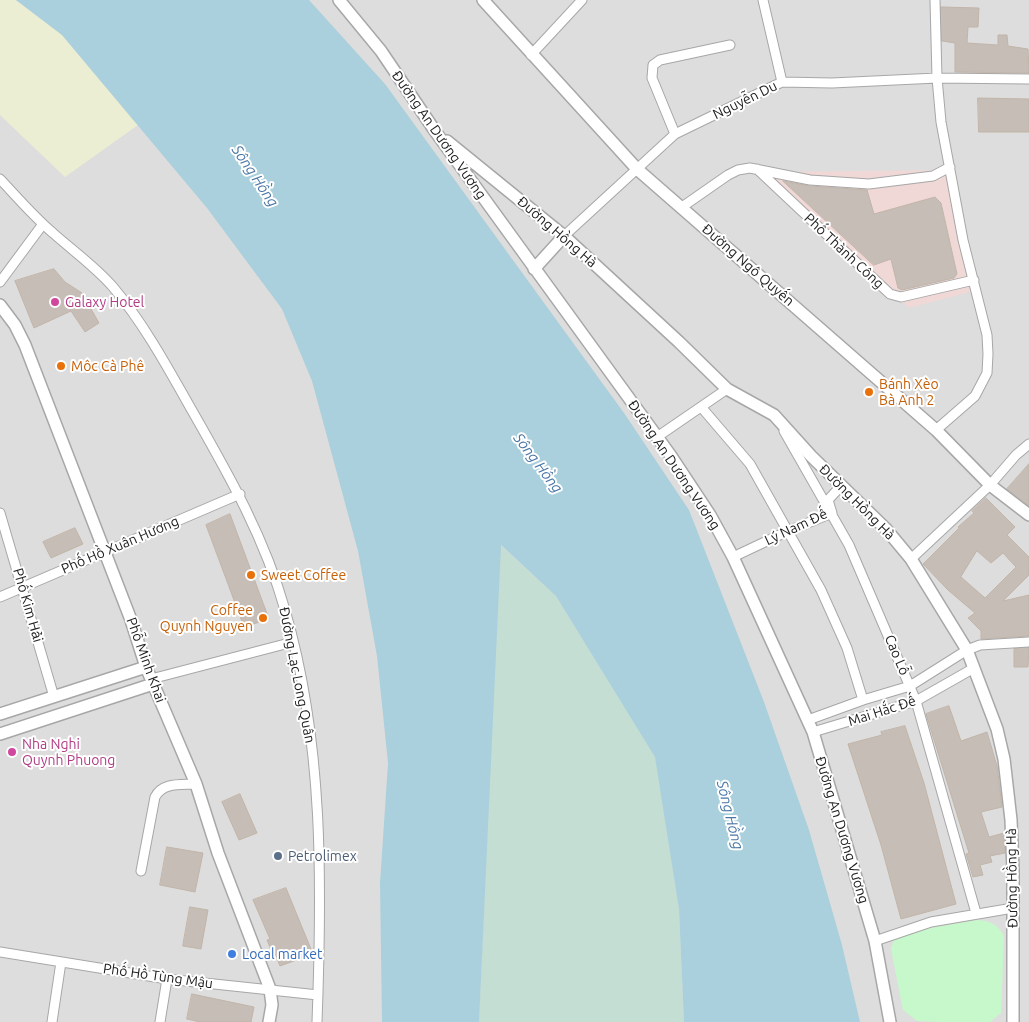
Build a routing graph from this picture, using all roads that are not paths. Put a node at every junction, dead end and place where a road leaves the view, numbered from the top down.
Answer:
1 (339, 0) edge
2 (483, 0) edge
3 (582, 0) edge
4 (763, 0) edge
5 (935, 0) edge
6 (730, 45) dead end
7 (531, 55) junction
8 (937, 78) junction
9 (1029, 79) edge
10 (782, 82) junction
11 (435, 131) junction
12 (675, 134) junction
13 (950, 167) junction
14 (637, 169) junction
15 (756, 169) junction
16 (0, 179) edge
17 (682, 207) junction
18 (43, 224) junction
19 (564, 236) junction
20 (534, 269) junction
21 (974, 280) junction
22 (0, 282) edge
23 (0, 305) edge
24 (727, 389) junction
25 (702, 408) junction
26 (774, 415) junction
27 (936, 430) junction
28 (657, 437) junction
29 (1029, 444) edge
30 (990, 485) junction
31 (841, 486) junction
32 (240, 494) junction
33 (0, 513) edge
34 (832, 513) junction
35 (1029, 515) edge
36 (786, 532) junction
37 (105, 551) junction
38 (733, 558) junction
39 (911, 560) junction
40 (23, 587) junction
41 (0, 597) edge
42 (293, 642) junction
43 (1029, 642) edge
44 (967, 650) junction
45 (146, 668) junction
46 (974, 668) junction
47 (152, 682) junction
48 (910, 686) junction
49 (54, 697) junction
50 (863, 700) junction
51 (916, 700) junction
52 (0, 714) edge
53 (808, 720) junction
54 (813, 732) junction
55 (0, 734) edge
56 (196, 784) junction
57 (141, 872) dead end
58 (1013, 908) junction
59 (976, 913) junction
60 (875, 941) junction
61 (0, 952) edge
62 (61, 962) junction
63 (167, 979) junction
64 (270, 989) junction
65 (318, 995) junction
66 (52, 1022) edge
67 (160, 1022) edge
68 (269, 1022) edge
69 (317, 1022) edge
70 (890, 1022) edge
71 (1013, 1022) edge

1 - 11 street, Đường An Dương Vương
2 - 7 street, Đường Ngô Quyến
3 - 7 street
4 - 10 street
5 - 8 street
6 - 12 street
7 - 14 street, Đường Ngô Quyến
8 - 9 street, Nguyễn Du
8 - 10 street, Nguyễn Du
8 - 13 street
10 - 12 street, Nguyễn Du
11 - 19 street, Đường Hồng Hà
11 - 20 street, Đường An Dương Vương
12 - 14 street, Nguyễn Du
13 - 15 street
13 - 21 street
14 - 17 street, Đường Ngô Quyến
14 - 19 street, Nguyễn Du
15 - 17 street
15 - 21 street, Phố Thành Công
16 - 18 street, Đường Lạc Long Quân
17 - 27 street, Đường Ngô Quyến
18 - 22 street
18 - 32 street, Đường Lạc Long Quân
19 - 20 street
19 - 24 street, Đường Hồng Hà
20 - 28 street, Đường An Dương Vương
21 - 27 street
23 - 37 street, Phỗ Minh Khai
24 - 25 street
24 - 26 street, Đường Hồng Hà
25 - 28 street
25 - 36 street
26 - 31 street, Đường Hồng Hà
26 - 34 street, Cao Lỗ
27 - 30 street, Đường Ngô Quyến
28 - 38 street, Đường An Dương Vương
29 - 30 street
30 - 35 street, Đường Ngô Quyến
30 - 39 street
31 - 34 street, Lý Nam Đế
31 - 39 street, Đường Hồng Hà
32 - 37 street, Phố Hồ Xuân Hương
32 - 42 street, Đường Lạc Long Quân
33 - 40 street, Phố Kim Hải
34 - 36 street, Lý Nam Đế
34 - 48 street, Cao Lỗ
36 - 38 street, Lý Nam Đế
36 - 50 street
37 - 40 street, Phố Hồ Xuân Hương
37 - 45 street, Phỗ Minh Khai
38 - 53 street, Đường An Dương Vương
39 - 44 street, Đường Hồng Hà
40 - 41 street, Phố Hồ Xuân Hương
40 - 49 street, Phố Kim Hải
42 - 47 street
42 - 65 street, Đường Lạc Long Quân
43 - 44 street, Mai Hắc Đế
44 - 46 street, Đường Hồng Hà
44 - 48 street, Mai Hắc Đế
45 - 47 street, Phỗ Minh Khai
45 - 49 street
46 - 51 street, Mai Hắc Đế
46 - 58 street, Đường Hồng Hà
47 - 55 street
47 - 56 street, Phỗ Minh Khai
48 - 50 street, Mai Hắc Đế
48 - 51 street, Cao Lỗ
49 - 52 street
50 - 53 street, Mai Hắc Đế
51 - 54 street, Mai Hắc Đế
51 - 59 street, Cao Lỗ
53 - 54 street, Đường An Dương Vương
54 - 60 street, Đường An Dương Vương
56 - 57 street
56 - 64 street, Phỗ Minh Khai
58 - 59 street
58 - 71 street, Đường Hồng Hà
59 - 60 street
60 - 70 street, Đường An Dương Vương
61 - 62 street, Phố Hồ Tùng Mậu
62 - 63 street, Phố Hồ Tùng Mậu
62 - 66 street
63 - 64 street, Phố Hồ Tùng Mậu
63 - 67 street
64 - 65 street, Phố Hồ Tùng Mậu
64 - 68 street, Phỗ Minh Khai
65 - 69 street, Đường Lạc Long Quân

